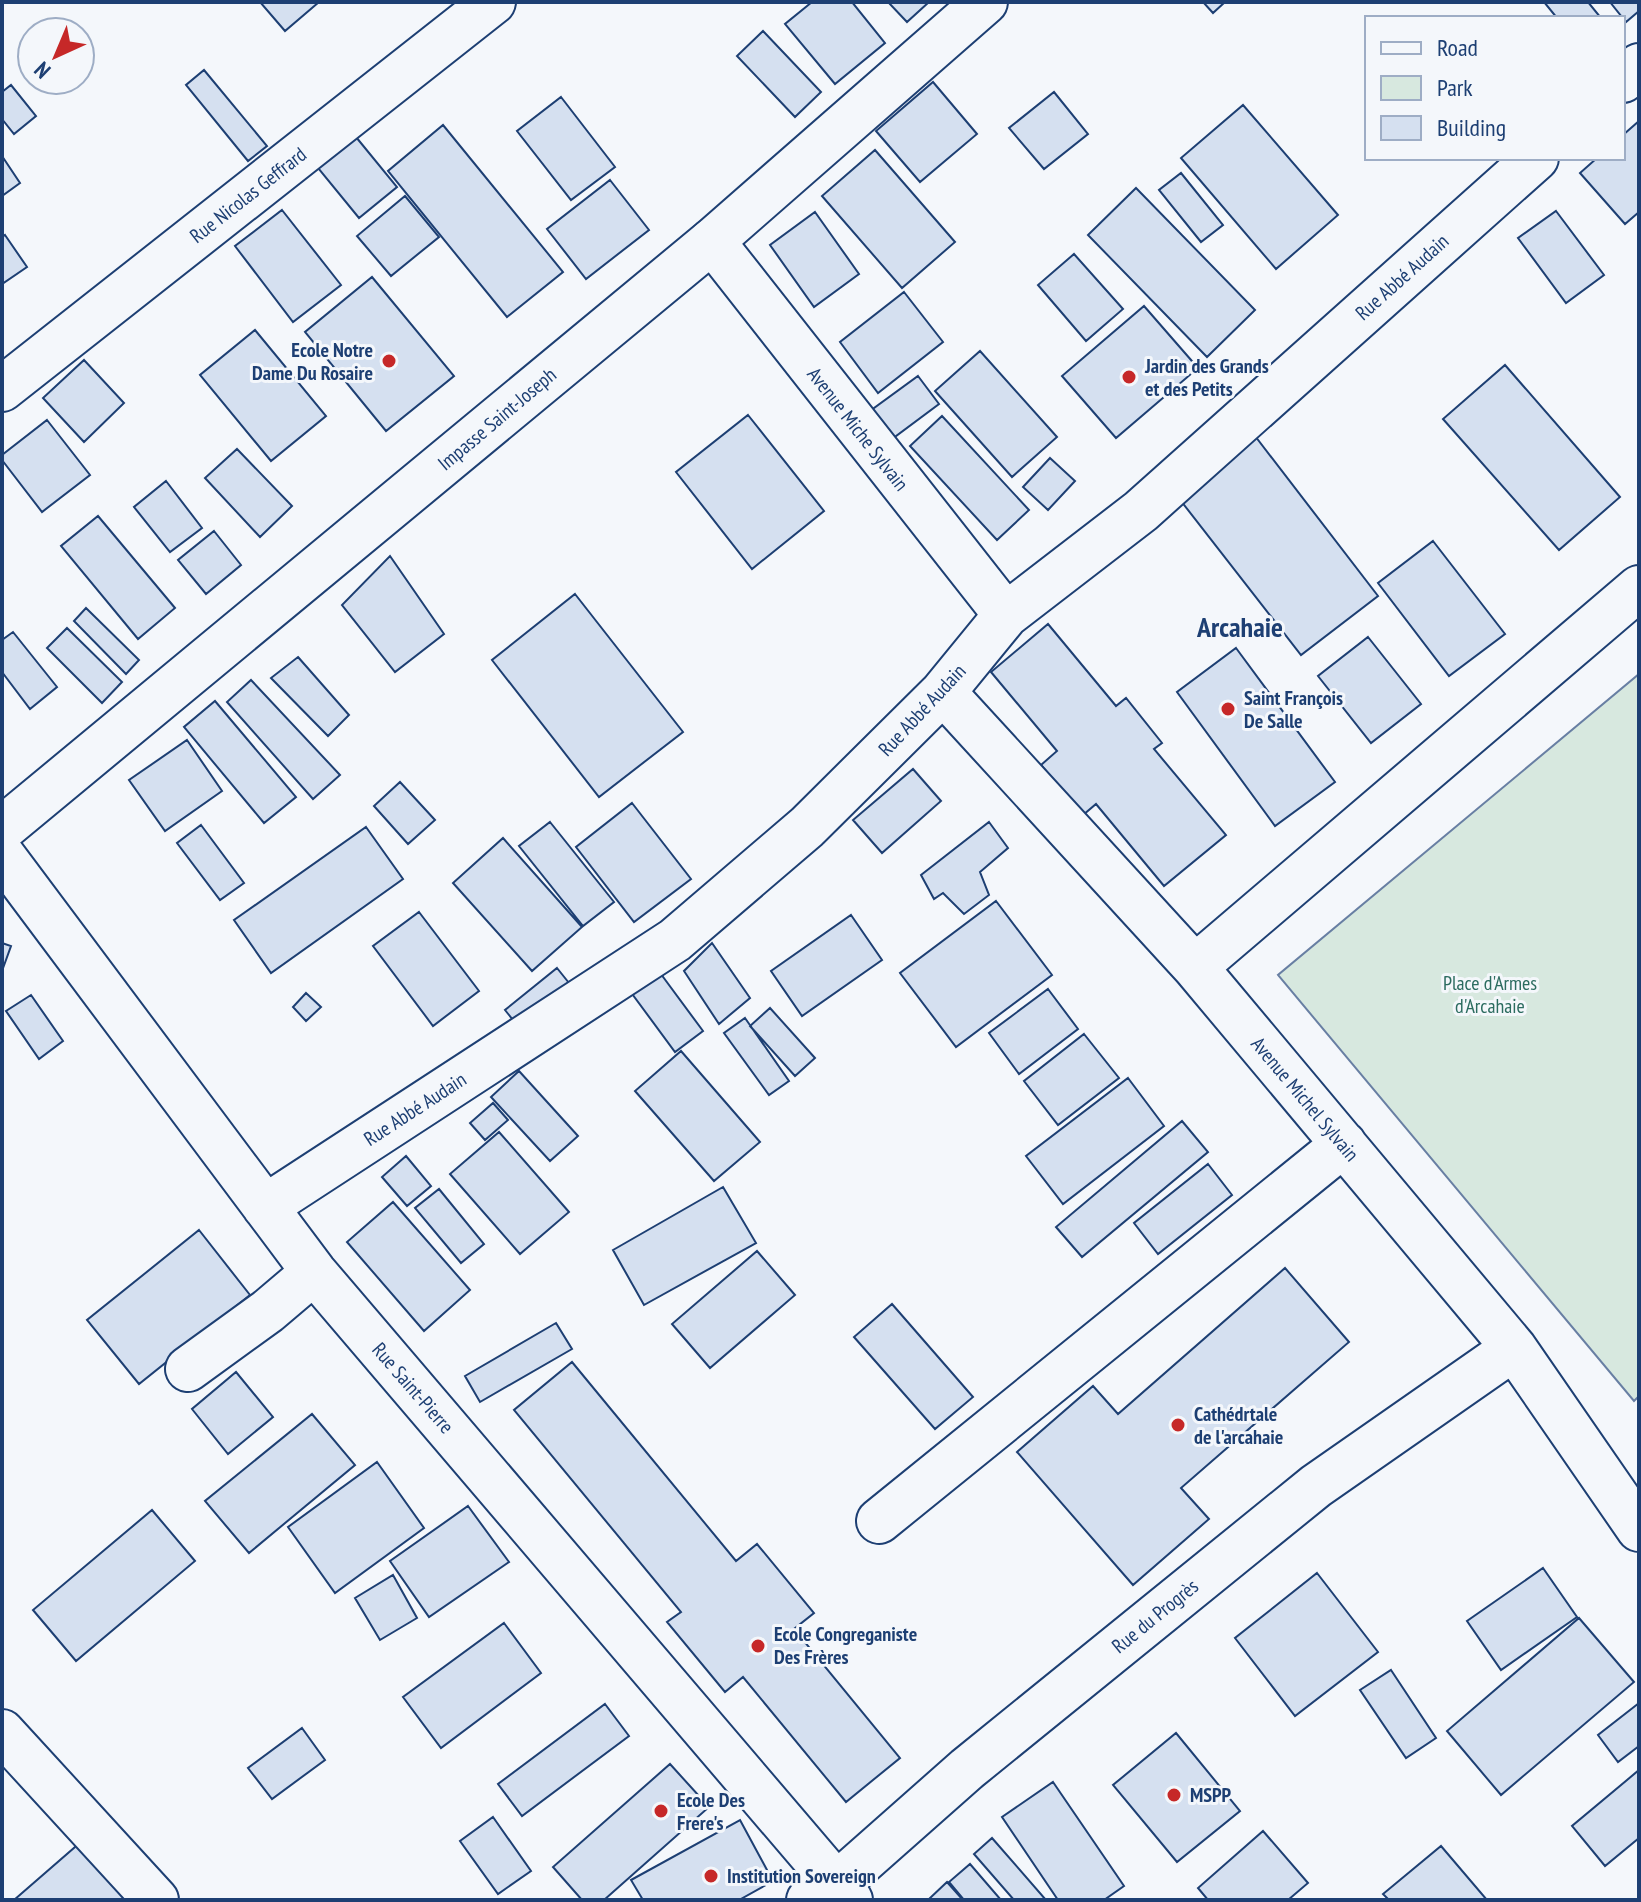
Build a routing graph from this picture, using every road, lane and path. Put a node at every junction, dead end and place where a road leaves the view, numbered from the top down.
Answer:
1 (493, 2) edge
2 (985, 2) edge
3 (1534, 160) edge
4 (712, 241) junction
5 (2, 389) edge
6 (1639, 588) edge
7 (1006, 615) junction
8 (943, 692) junction
9 (2, 829) edge
10 (2, 855) edge
11 (1195, 967) junction
12 (1344, 1144) junction
13 (265, 1207) junction
14 (314, 1272) junction
15 (1514, 1348) junction
16 (188, 1369) dead end
17 (1636, 1519) edge
18 (879, 1521) dead end
19 (2, 1732) edge
20 (832, 1895) edge
21 (156, 1900) edge

1 - 5 street, Rue Nicolas Geffrard
2 - 4 street, Impasse Saint-Joseph
3 - 7 street, Rue Abbé Audain
4 - 7 street, Avenue Miche Sylvain
4 - 9 street, Impasse Saint-Joseph
6 - 11 street
7 - 8 street, Rue Abbé Audain
8 - 11 street, Avenue Michel Sylvain
8 - 13 street, Rue Abbé Audain
10 - 13 street, Rue Saint-Pierre
11 - 12 street, Avenue Michel Sylvain
12 - 15 street, Avenue Michel Sylvain
12 - 18 street
13 - 14 street, Rue Saint-Pierre
14 - 16 street
14 - 20 street, Rue Saint-Pierre
15 - 17 street, Avenue Michel Sylvain
15 - 20 street, Rue du Progrès
19 - 21 street

